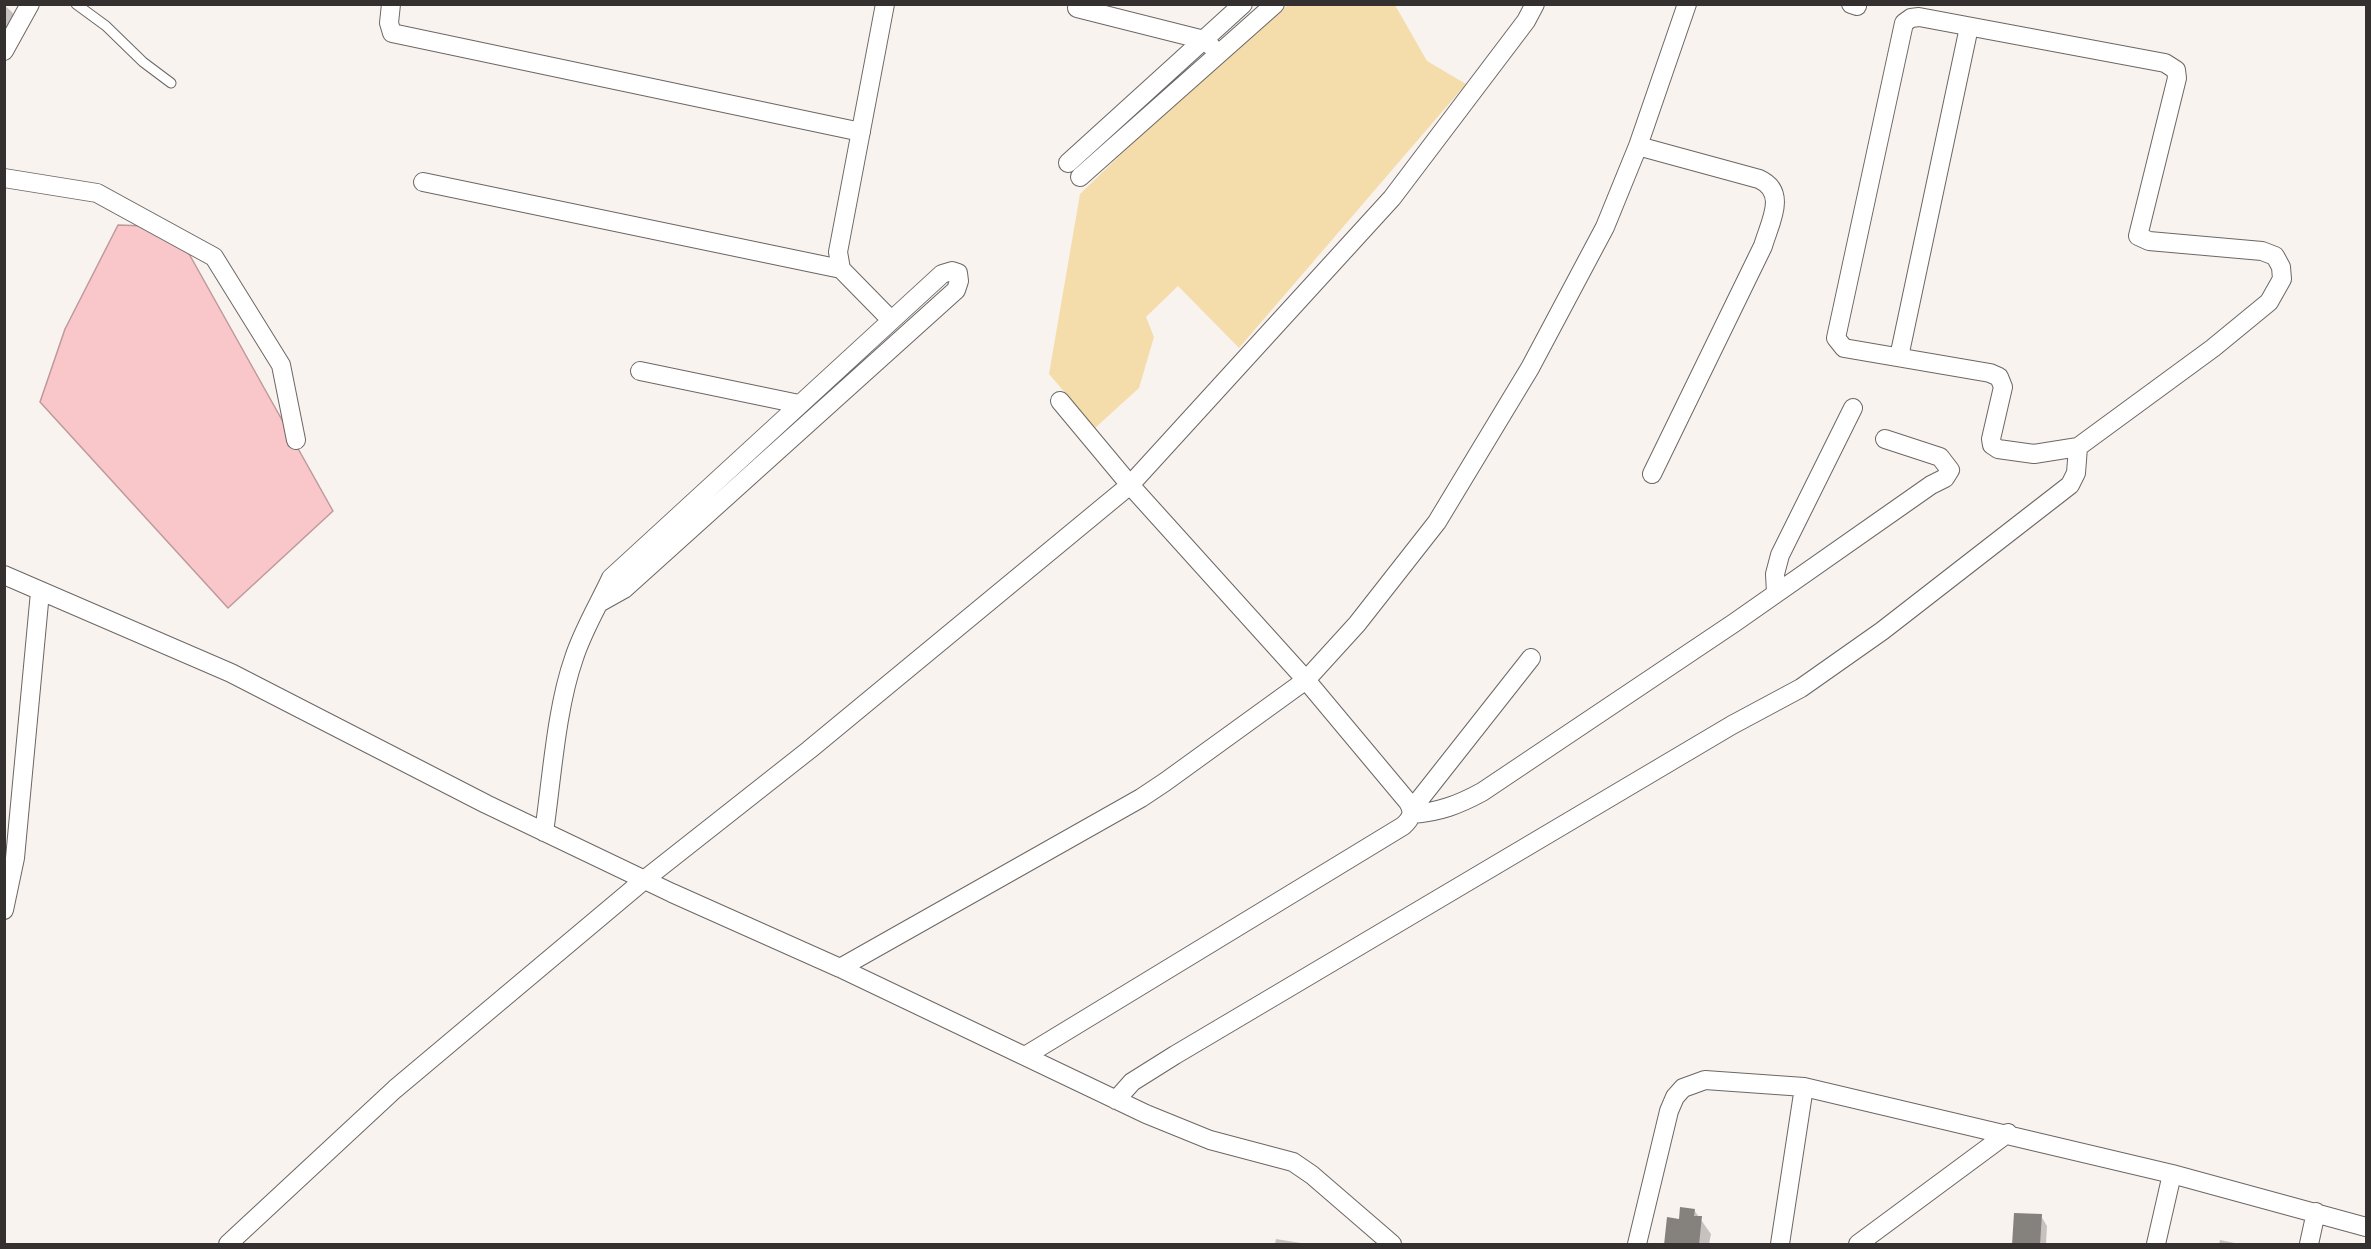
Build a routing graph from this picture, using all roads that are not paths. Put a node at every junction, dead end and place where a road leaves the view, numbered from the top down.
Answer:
1 (30, 4) edge
2 (76, 4) edge
3 (392, 4) edge
4 (885, 4) edge
5 (1243, 4) edge
6 (1275, 4) edge
7 (1536, 4) edge
8 (1687, 4) edge
9 (1077, 8) dead end
10 (1969, 27) junction
11 (1204, 40) junction
12 (4, 51) edge
13 (1219, 54) junction
14 (171, 83) dead end
15 (861, 132) junction
16 (1638, 146) junction
17 (4, 178) edge
18 (423, 182) dead end
19 (841, 269) junction
20 (891, 320) junction
21 (1899, 357) junction
22 (640, 371) dead end
23 (1060, 401) dead end
24 (799, 404) junction
25 (1853, 408) dead end
26 (1886, 439) dead end
27 (296, 440) dead end
28 (2078, 447) junction
29 (1652, 474) dead end
30 (1130, 485) junction
31 (4, 575) edge
32 (40, 592) junction
33 (1776, 593) junction
34 (599, 603) junction
35 (1531, 658) dead end
36 (1306, 680) junction
37 (1412, 811) junction
38 (544, 832) junction
39 (644, 880) junction
40 (4, 910) edge
41 (840, 968) junction
42 (1025, 1056) junction
43 (1804, 1087) junction
44 (1116, 1100) junction
45 (2008, 1133) junction
46 (2172, 1174) junction
47 (2316, 1212) junction
48 (2367, 1227) edge
49 (228, 1245) edge
50 (1392, 1245) edge
51 (1637, 1245) edge
52 (1780, 1245) edge
53 (1858, 1245) edge
54 (2156, 1245) edge
55 (2309, 1245) edge

1 - 12 street
2 - 14 lane
3 - 15 street
4 - 15 street
5 - 11 street
6 - 13 street
7 - 30 street
8 - 16 street
9 - 11 street
10 - 21 street
10 - 21 street
10 - 28 street
11 - 13 street
11 - 13 street
15 - 19 street
16 - 29 street
16 - 36 street
17 - 27 street
18 - 19 street
19 - 20 street
20 - 24 street
20 - 34 street
21 - 28 street
22 - 24 street
23 - 30 street
24 - 34 street
25 - 33 street
26 - 33 street
28 - 44 street
30 - 36 street
30 - 39 street
31 - 32 street
32 - 38 street
32 - 40 street
33 - 37 street
34 - 38 street
35 - 37 street
36 - 37 street
36 - 41 street
37 - 42 street
38 - 39 street
39 - 41 street
39 - 49 street
41 - 42 street
42 - 44 street
43 - 45 street
43 - 51 street
43 - 52 street
44 - 50 street
45 - 46 street
45 - 53 street
46 - 47 street
46 - 54 street
47 - 48 street
47 - 55 street

